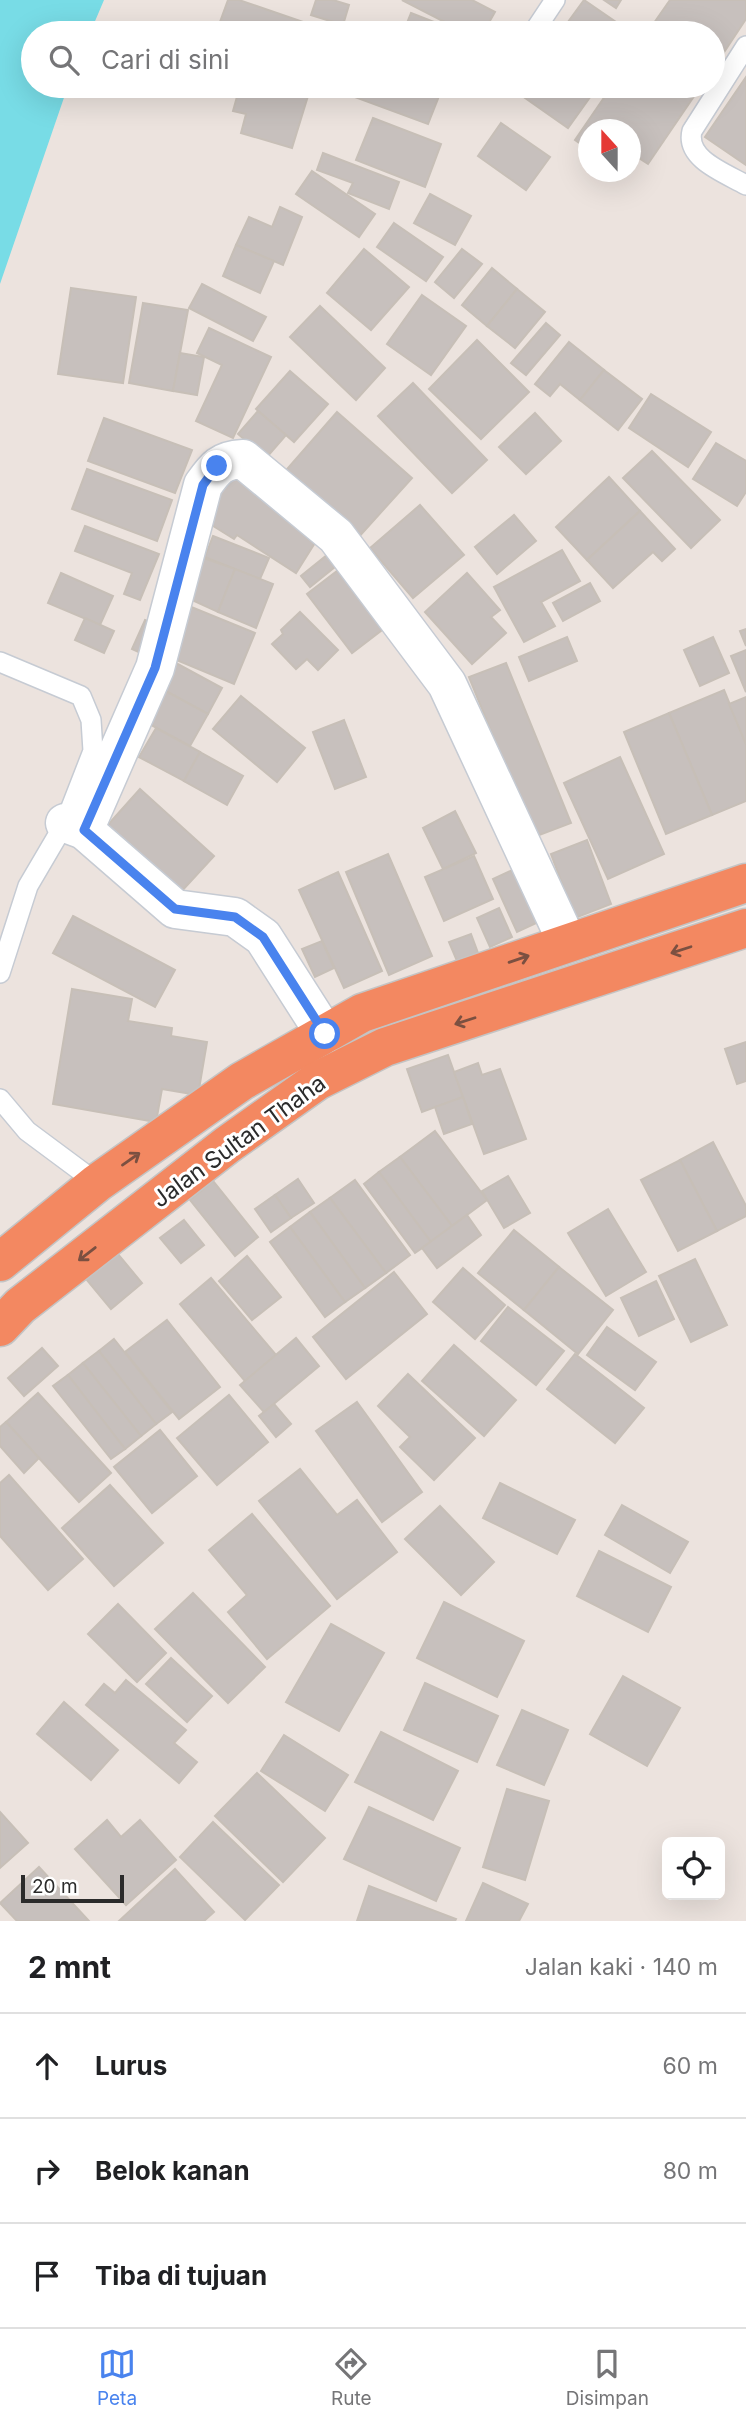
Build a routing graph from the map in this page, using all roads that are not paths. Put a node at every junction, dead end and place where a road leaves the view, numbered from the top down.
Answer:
1 (555, 0) edge
2 (541, 21) edge
3 (746, 46) edge
4 (725, 79) edge
5 (713, 98) edge
6 (746, 185) edge
7 (0, 662) edge
8 (75, 826) junction
9 (746, 883) edge
10 (709, 896) junction
11 (734, 932) edge
12 (567, 942) junction
13 (0, 973) edge
14 (325, 1034) junction
15 (0, 1099) edge
16 (97, 1183) junction
17 (130, 1220) junction
18 (0, 1262) edge
19 (0, 1327) edge

1 - 2 lane
3 - 4 lane
5 - 6 lane
7 - 8 lane
8 - 12 street
8 - 13 lane
8 - 14 street
9 - 10 highway, Jalan Sultan Thaha
10 - 11 highway
10 - 12 highway, Jalan Sultan Thaha
11 -> 17 highway, Jalan Sultan Thaha
14 -> 12 highway, Jalan Sultan Thaha
16 -> 14 highway, Jalan Sultan Thaha
15 - 16 lane
16 - 17 highway
16 - 18 highway, Jalan Sultan Thaha
17 -> 19 highway, Jalan Sultan Thaha

